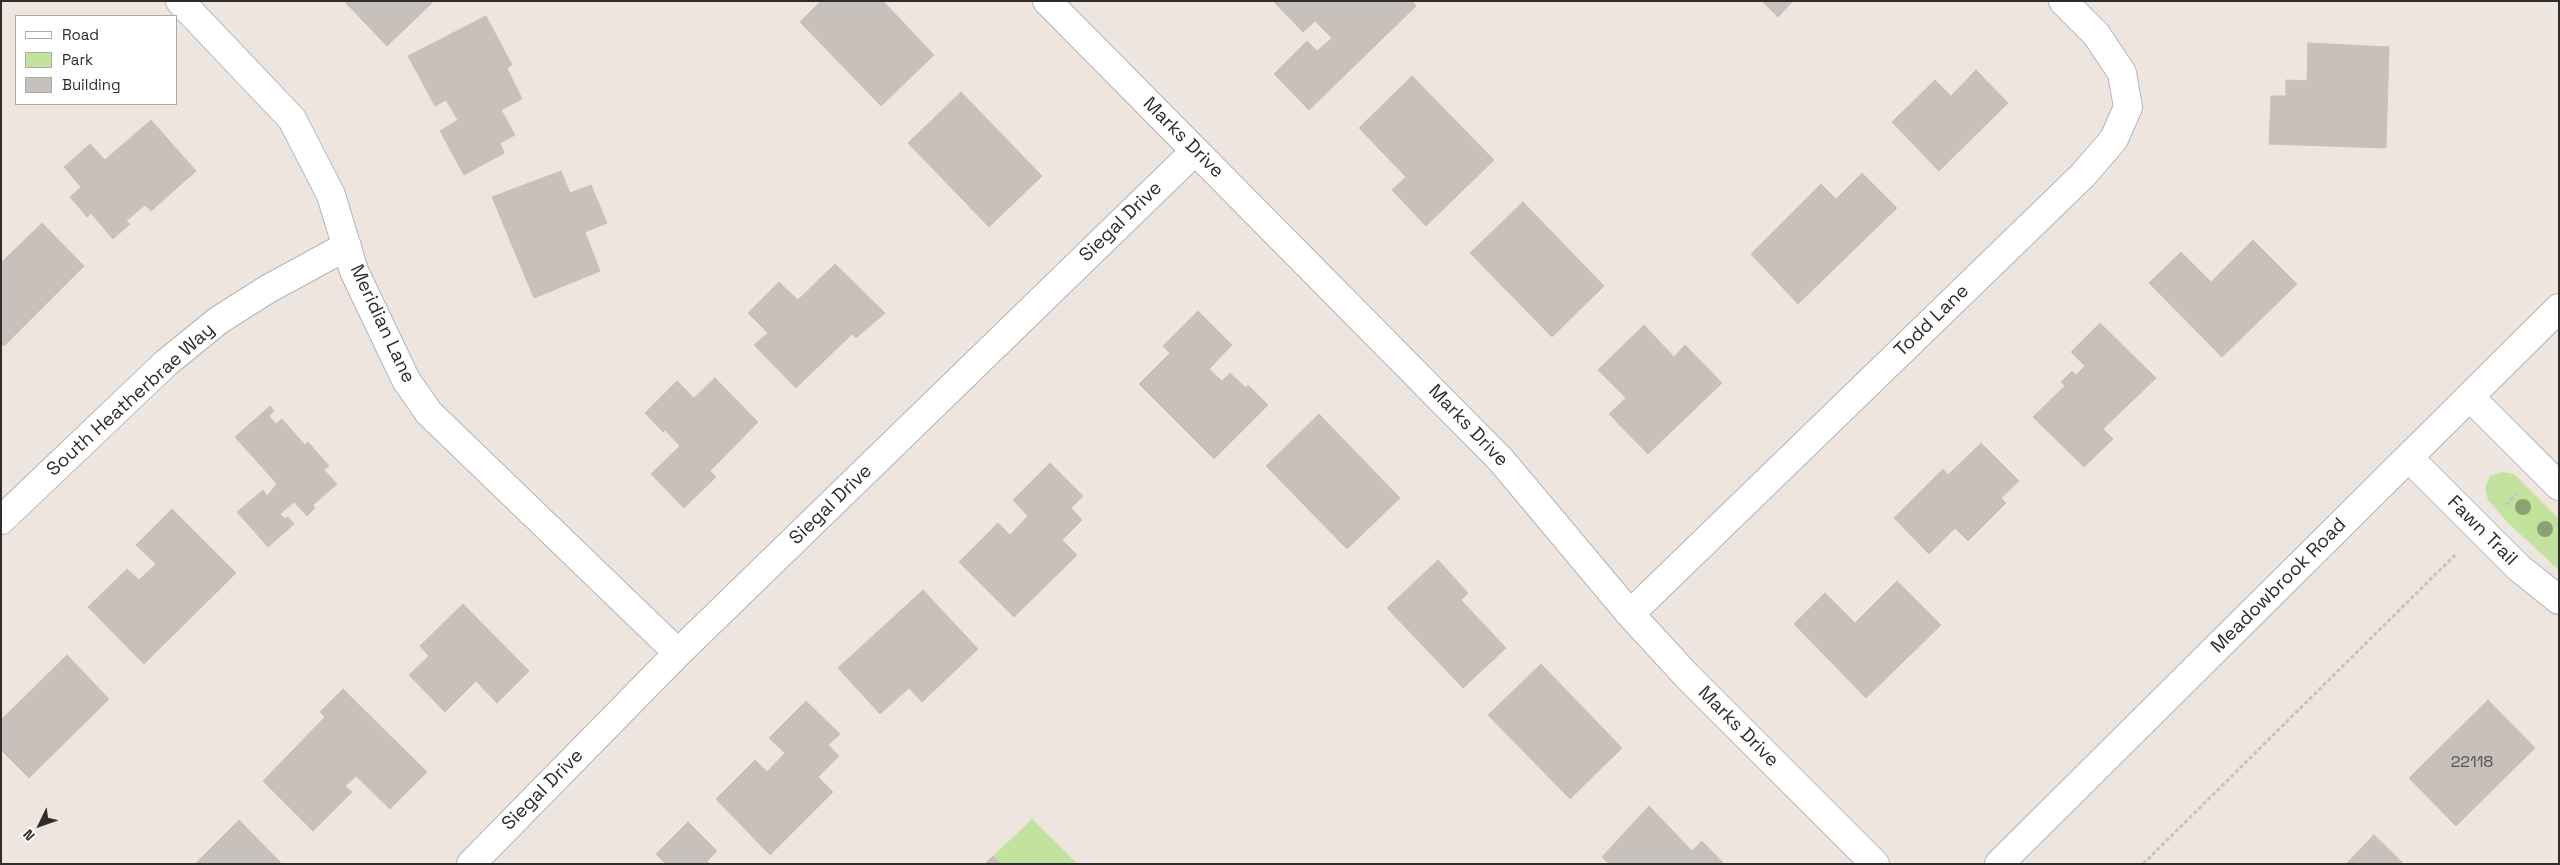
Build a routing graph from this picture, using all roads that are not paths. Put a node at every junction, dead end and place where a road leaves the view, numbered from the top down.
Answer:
1 (180, 1) edge
2 (1047, 1) edge
3 (2063, 1) edge
4 (1195, 150) junction
5 (347, 246) junction
6 (2559, 308) edge
7 (2470, 397) junction
8 (2409, 458) junction
9 (2559, 486) edge
10 (1, 520) edge
11 (2559, 600) edge
12 (1630, 614) junction
13 (678, 653) junction
14 (471, 864) edge
15 (1875, 864) edge
16 (1999, 864) edge

1 - 5 street, Meridian Lane
2 - 4 street, Marks Drive
3 - 12 street, Todd Lane
4 - 12 street, Marks Drive
4 - 13 street, Siegal Drive
5 - 10 street, South Heatherbrae Way
5 - 13 street, Meridian Lane
6 - 7 street, Meadowbrook Road
7 - 8 street, Meadowbrook Road
7 - 9 street
8 - 11 street, Fawn Trail
8 - 16 street, Meadowbrook Road
12 - 15 street, Marks Drive
13 - 14 street, Siegal Drive

